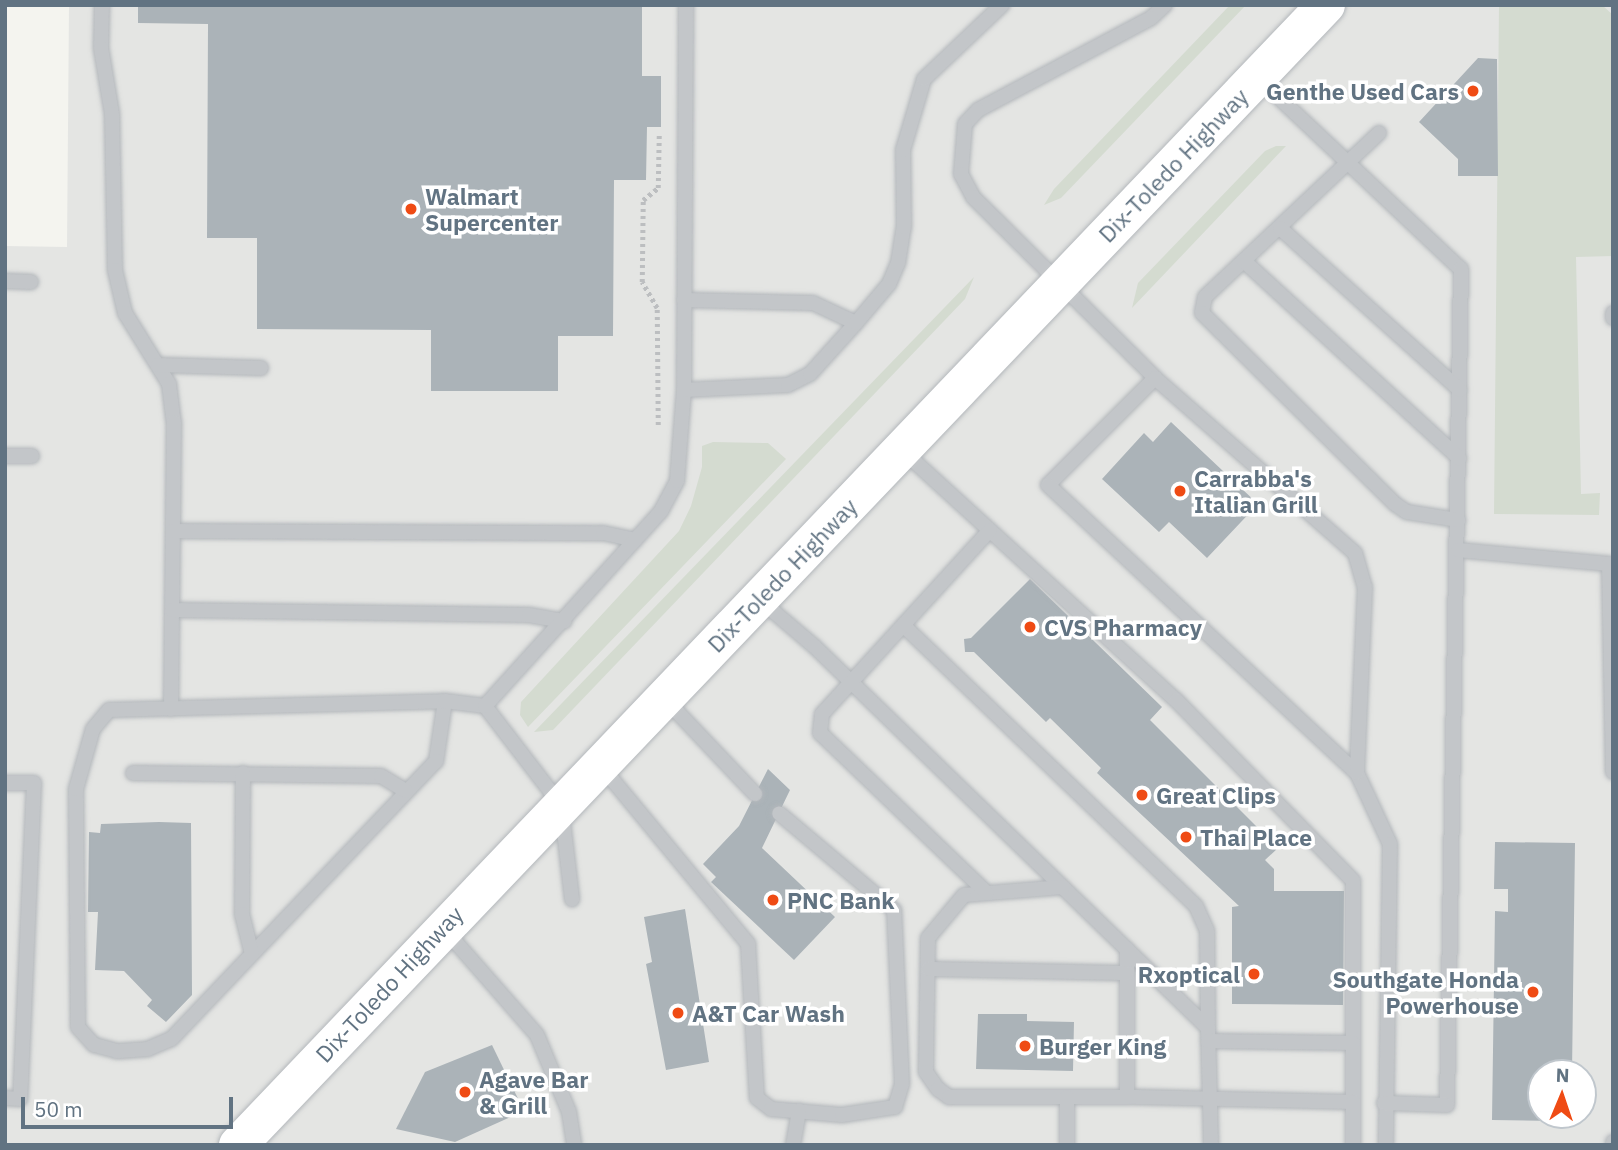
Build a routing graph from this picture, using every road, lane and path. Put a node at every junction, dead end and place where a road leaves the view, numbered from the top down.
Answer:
1 (102, 5) edge
2 (686, 5) edge
3 (1002, 5) edge
4 (1166, 5) edge
5 (1326, 5) edge
6 (1257, 77) junction
7 (1379, 133) dead end
8 (659, 135) dead end
9 (1345, 163) junction
10 (1280, 228) junction
11 (1244, 261) junction
12 (5, 281) edge
13 (31, 282) dead end
14 (1059, 285) junction
15 (684, 300) junction
16 (1613, 313) edge
17 (1613, 318) edge
18 (856, 323) junction
19 (158, 365) junction
20 (261, 368) dead end
21 (1155, 378) junction
22 (684, 390) junction
23 (1460, 390) junction
24 (658, 433) dead end
25 (901, 450) junction
26 (5, 456) edge
27 (32, 456) dead end
28 (1459, 458) junction
29 (1458, 520) junction
30 (990, 530) junction
31 (173, 531) junction
32 (635, 540) junction
33 (1458, 550) junction
34 (1611, 564) edge
35 (759, 599) junction
36 (172, 610) junction
37 (564, 621) junction
38 (903, 625) junction
39 (851, 682) junction
40 (664, 698) junction
41 (445, 701) junction
42 (485, 706) junction
43 (171, 709) junction
44 (600, 764) junction
45 (1613, 772) edge
46 (243, 773) junction
47 (1357, 773) junction
48 (133, 774) dead end
49 (5, 783) edge
50 (406, 792) junction
51 (755, 794) dead end
52 (561, 805) junction
53 (779, 813) dead end
54 (1063, 887) junction
55 (987, 893) junction
56 (572, 899) dead end
57 (443, 927) junction
58 (1127, 950) junction
59 (252, 954) junction
60 (928, 969) junction
61 (1127, 973) junction
62 (1208, 1035) junction
63 (1353, 1043) junction
64 (1068, 1097) junction
65 (1127, 1097) junction
66 (5, 1098) edge
67 (1209, 1098) junction
68 (1353, 1102) junction
69 (1384, 1103) junction
70 (799, 1111) junction
71 (238, 1145) edge
72 (574, 1145) edge
73 (793, 1145) edge
74 (1067, 1145) edge
75 (1212, 1145) edge
76 (1353, 1145) edge
77 (1386, 1145) edge

1 - 19 lane
2 - 15 lane
3 - 18 lane
4 - 14 lane
5 - 6 main road, Dix-Toledo Highway
6 - 9 lane
6 - 14 main road, Dix-Toledo Highway
7 - 9 lane
8 - 24 path
9 - 10 lane
9 - 23 lane
10 - 11 lane
10 - 23 lane
11 - 28 lane
11 - 29 lane
12 - 13 lane
14 - 21 lane
14 - 25 main road, Dix-Toledo Highway
15 - 18 lane
15 - 22 lane
16 - 17 lane
18 - 22 lane
19 - 20 lane
19 - 31 lane
21 - 47 lane
21 - 47 lane
22 - 32 lane
23 - 28 lane
25 - 30 lane
25 - 35 main road, Dix-Toledo Highway
26 - 27 lane
28 - 29 lane
29 - 33 lane
30 - 38 lane
30 - 63 lane
31 - 32 lane
31 - 36 lane
32 - 37 lane
33 - 34 lane
33 - 69 lane
34 - 45 lane
35 - 39 lane
35 - 40 main road, Dix-Toledo Highway
36 - 37 lane
36 - 43 lane
37 - 42 lane
38 - 39 lane
38 - 62 lane
39 - 54 lane
39 - 55 lane
40 - 44 main road, Dix-Toledo Highway
40 - 51 lane
41 - 42 lane
41 - 43 lane
41 - 50 lane
42 - 52 lane
43 - 59 lane
44 - 52 main road, Dix-Toledo Highway
44 - 70 lane
46 - 48 lane
46 - 50 lane
46 - 59 lane
47 - 69 lane
49 - 66 lane
50 - 59 lane
52 - 56 lane
52 - 57 main road, Dix-Toledo Highway
53 - 70 lane
54 - 55 lane
54 - 58 lane
55 - 60 lane
57 - 71 main road, Dix-Toledo Highway
57 - 72 lane
58 - 61 lane
58 - 62 lane
60 - 61 lane
60 - 64 lane
61 - 65 lane
62 - 63 lane
62 - 67 lane
63 - 68 lane
64 - 65 lane
64 - 74 lane
65 - 67 lane
67 - 68 lane
67 - 75 lane
68 - 76 lane
69 - 77 lane
70 - 73 lane

